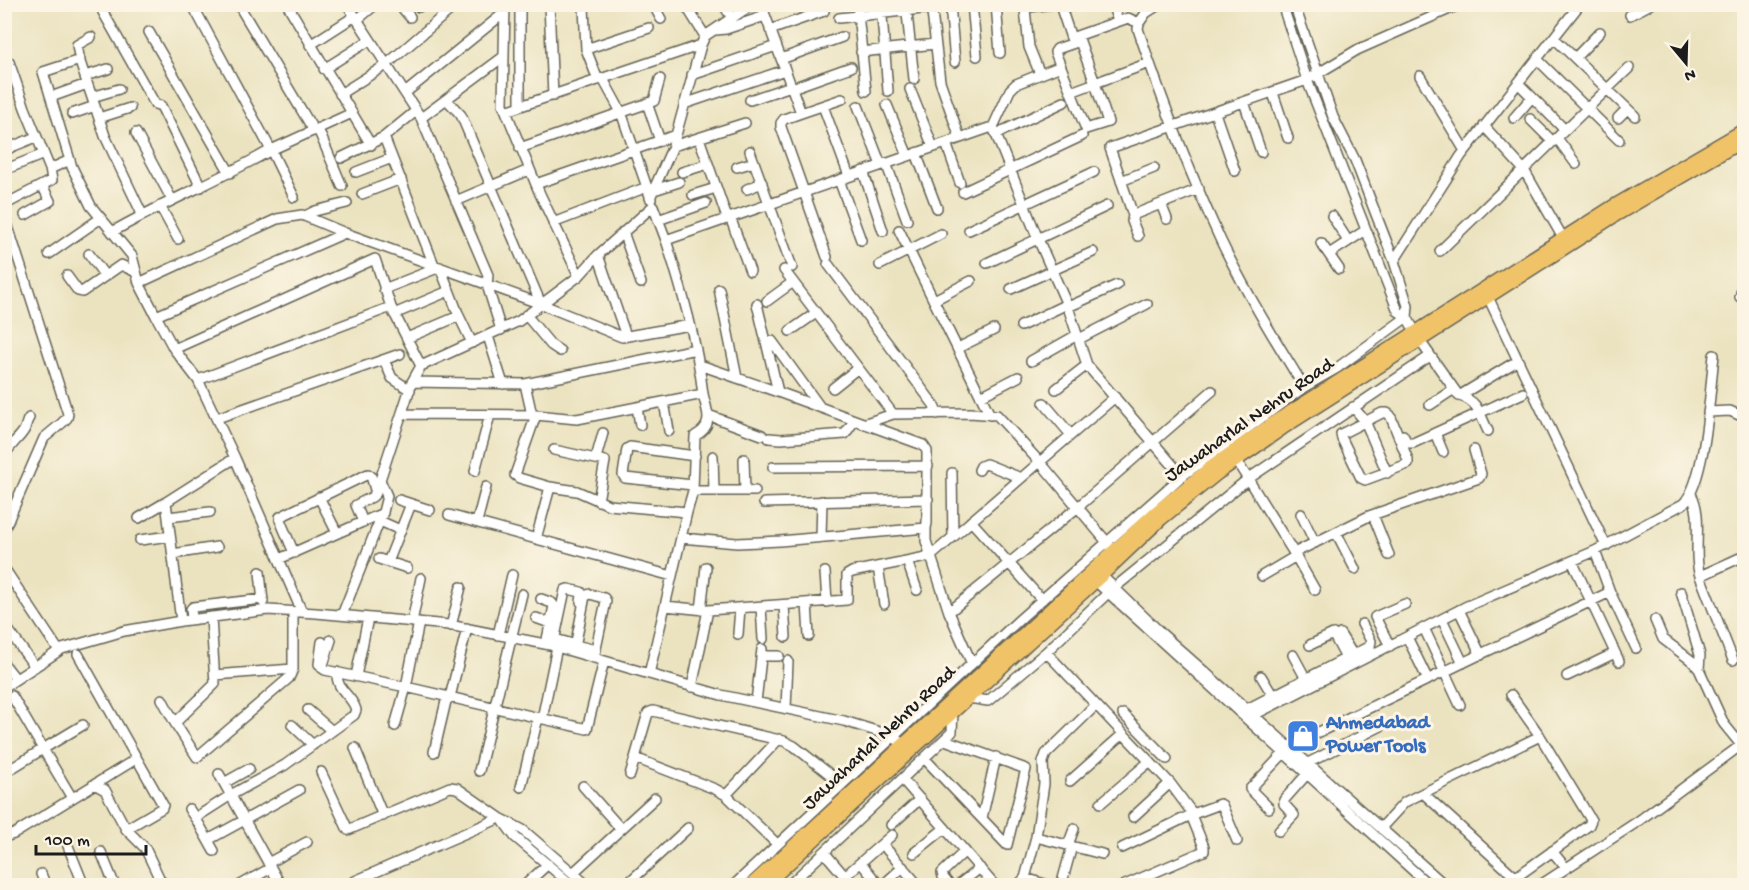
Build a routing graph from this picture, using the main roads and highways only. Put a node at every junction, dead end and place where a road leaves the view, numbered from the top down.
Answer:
1 (1744, 130) edge
2 (1744, 140) edge
3 (1417, 337) junction
4 (1092, 571) junction
5 (750, 885) edge
6 (764, 885) edge

1 - 3 main road, Jawaharlal Nehru Road
2 - 3 main road, Jawaharlal Nehru Road
3 - 4 main road, Jawaharlal Nehru Road
3 - 4 main road, Jawaharlal Nehru Road
4 - 5 main road, Jawaharlal Nehru Road
4 - 6 main road, Jawaharlal Nehru Road

